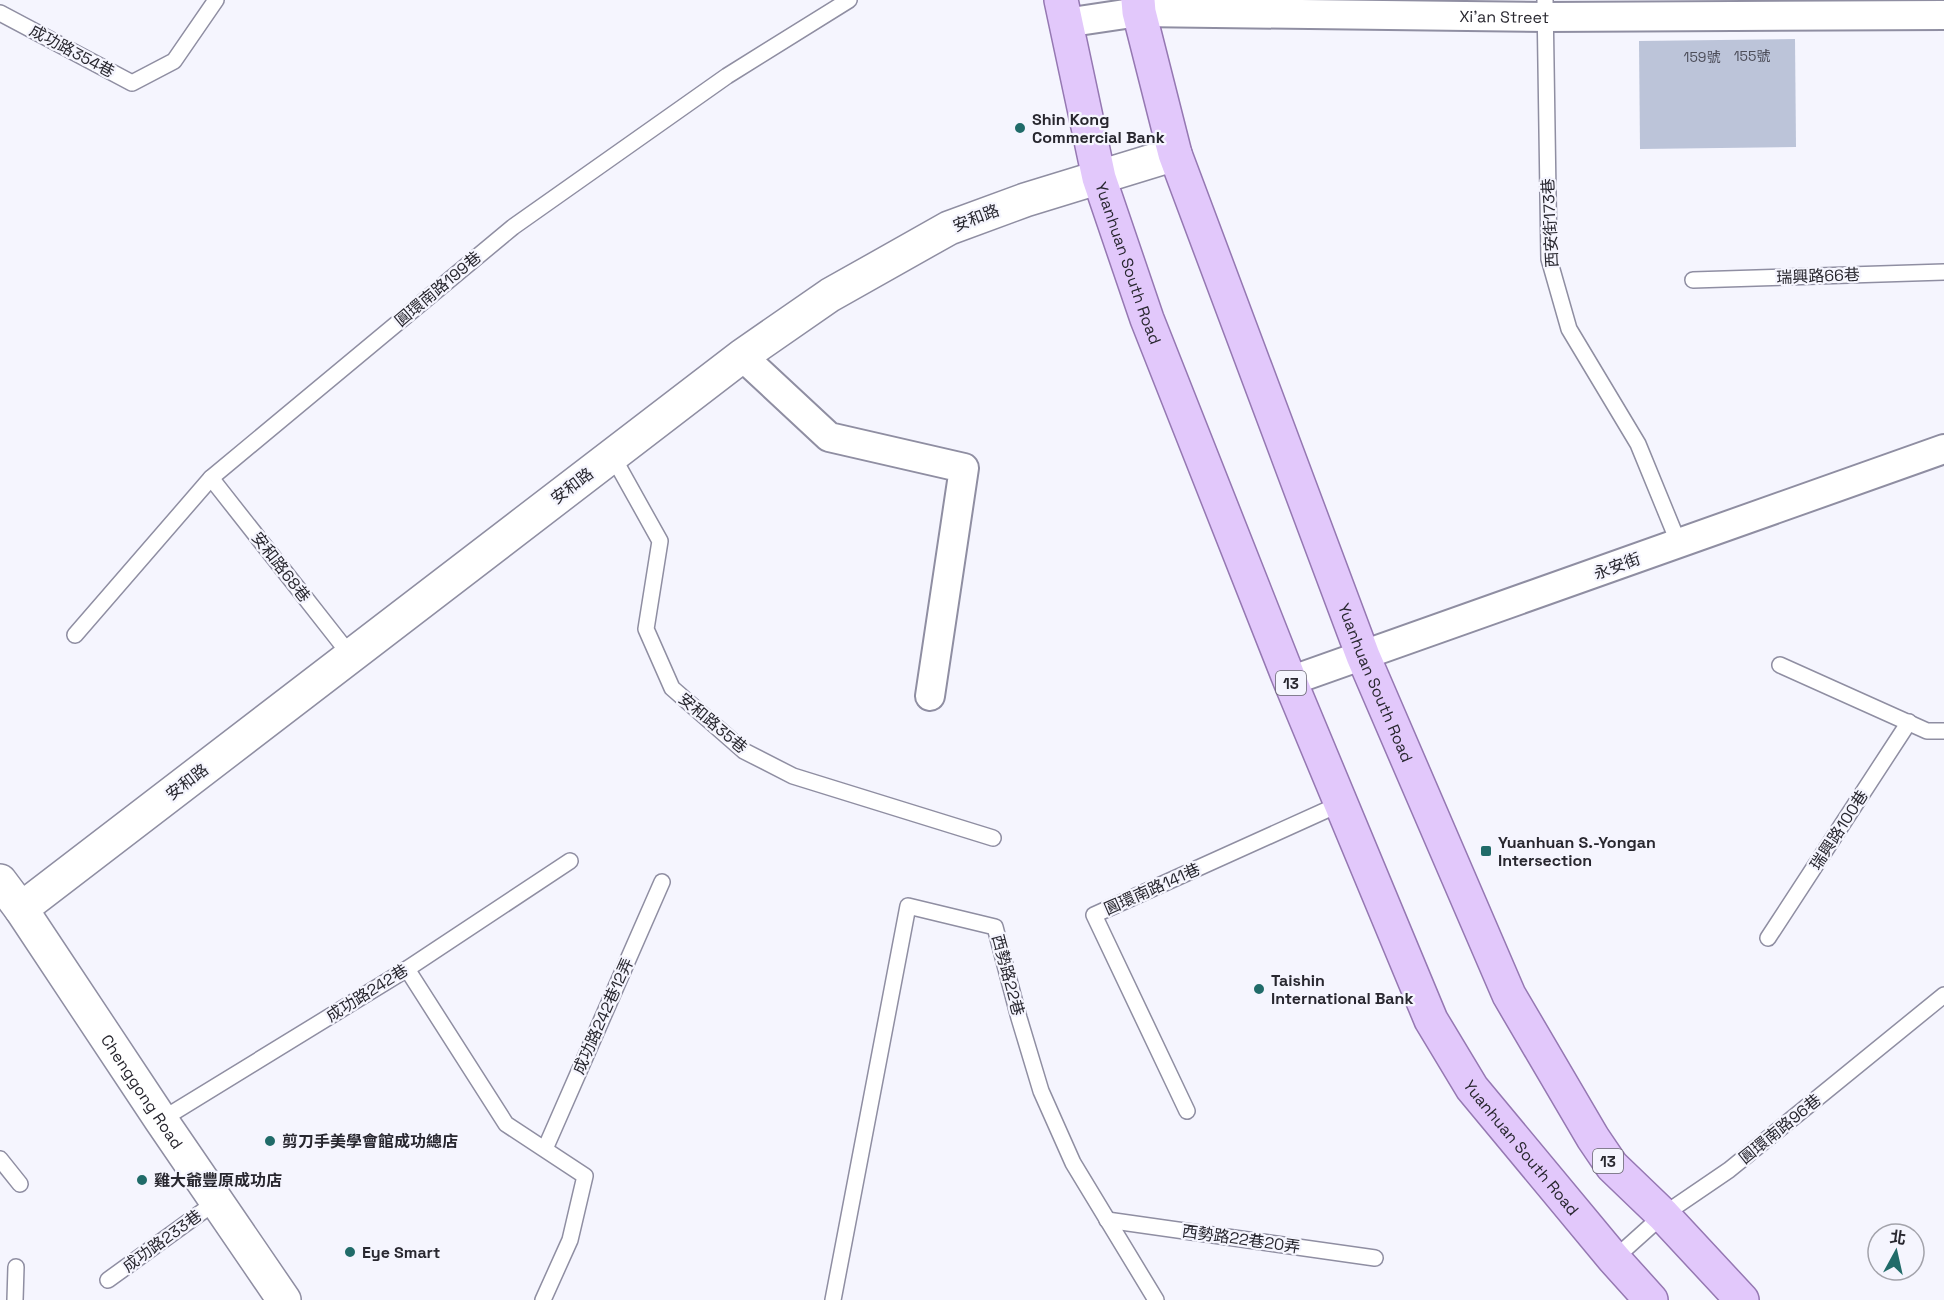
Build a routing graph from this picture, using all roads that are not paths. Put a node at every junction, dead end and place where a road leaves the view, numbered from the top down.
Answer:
1 (216, 0) edge
2 (849, 0) edge
3 (1138, 6) edge
4 (1545, 9) edge
5 (1063, 11) edge
6 (0, 13) edge
7 (1944, 15) edge
8 (1175, 154) junction
9 (1099, 178) junction
10 (1944, 272) edge
11 (1693, 280) dead end
12 (742, 356) junction
13 (1944, 449) edge
14 (612, 456) junction
15 (211, 478) junction
16 (1679, 544) junction
17 (75, 635) dead end
18 (351, 656) junction
19 (1363, 656) junction
20 (1780, 665) dead end
21 (1290, 681) junction
22 (930, 696) dead end
23 (1909, 722) junction
24 (1944, 731) edge
25 (1342, 802) junction
26 (993, 838) dead end
27 (570, 861) dead end
28 (0, 881) edge
29 (662, 882) dead end
30 (21, 909) junction
31 (1768, 938) dead end
32 (407, 969) junction
33 (1944, 995) edge
34 (1187, 1111) dead end
35 (161, 1120) junction
36 (545, 1149) junction
37 (0, 1159) edge
38 (20, 1184) dead end
39 (217, 1201) junction
40 (1663, 1215) junction
41 (1107, 1220) junction
42 (1375, 1258) dead end
43 (1614, 1259) junction
44 (16, 1268) dead end
45 (108, 1280) dead end
46 (15, 1300) edge
47 (284, 1300) edge
48 (543, 1300) edge
49 (833, 1300) edge
50 (1156, 1300) edge
51 (1651, 1300) edge
52 (1742, 1300) edge

1 - 6 lane, 成功路354巷
2 - 15 lane, 圓環南路199巷
3 - 4 street, Xi’an Street
3 - 5 street, Xi’an Street
3 - 8 main road, Yuanhuan South Road / 13
4 - 7 street, Xi’an Street
4 - 16 lane, 西安街173巷
5 - 9 main road, Yuanhuan South Road / 13
8 - 9 street, 安和路
8 - 19 main road, Yuanhuan South Road / 13
9 - 12 street, 安和路
9 - 21 main road, Yuanhuan South Road / 13
10 - 11 lane, 瑞興路66巷
12 - 14 street, 安和路
12 - 22 street
13 - 16 street, 永安街
14 - 18 street, 安和路
14 - 26 lane, 安和路35巷
15 - 17 lane, 圓環南路199巷
15 - 18 lane, 安和路68巷
16 - 19 street, 永安街
18 - 30 street, 安和路
19 - 21 street, 永安街
19 - 40 main road, Yuanhuan South Road / 13
20 - 23 lane
21 - 25 main road, Yuanhuan South Road / 13
23 - 24 lane
23 - 31 lane, 瑞興路100巷
25 - 34 lane, 圓環南路141巷
25 - 43 main road, Yuanhuan South Road / 13
27 - 32 lane, 成功路242巷
28 - 30 street, Chenggong Road
29 - 36 lane, 成功路242巷12弄
30 - 35 street, Chenggong Road
32 - 35 lane, 成功路242巷
32 - 36 lane
33 - 40 lane, 圓環南路96巷
35 - 39 street, Chenggong Road
36 - 48 lane
37 - 38 lane
39 - 45 lane, 成功路233巷
39 - 47 street, Chenggong Road
40 - 43 lane, 圓環南路96巷
40 - 52 main road, Yuanhuan South Road / 13
41 - 42 lane, 西勢路22巷20弄
41 - 49 lane, 西勢路22巷
41 - 50 lane, 西勢路22巷
43 - 51 main road, Yuanhuan South Road / 13
44 - 46 lane

